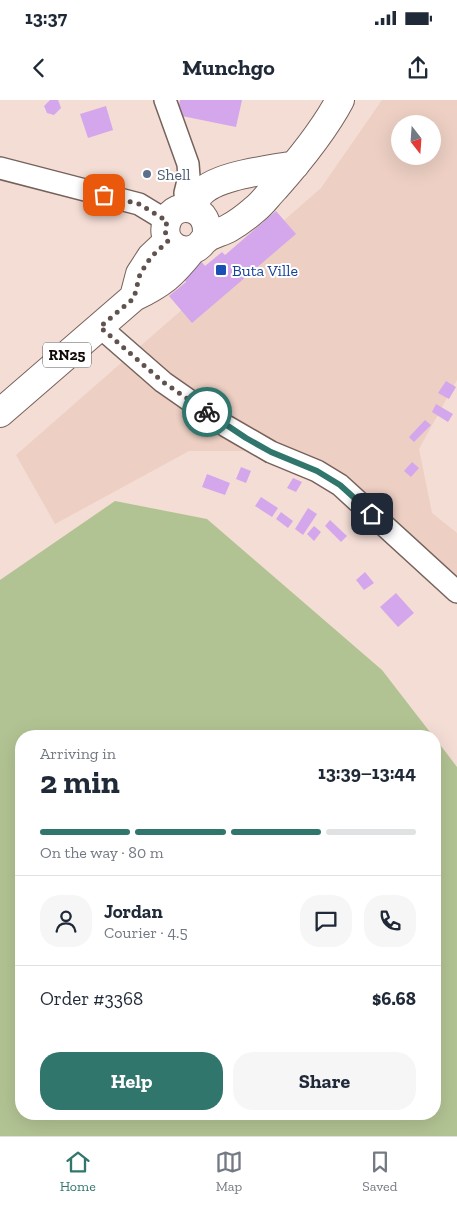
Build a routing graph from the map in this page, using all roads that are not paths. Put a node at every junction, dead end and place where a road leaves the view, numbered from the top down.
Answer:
1 (166, 100) edge
2 (340, 100) edge
3 (295, 166) junction
4 (0, 168) edge
5 (185, 228) junction
6 (100, 327) junction
7 (0, 412) edge
8 (457, 592) edge

1 - 5 street
2 - 3 main road, RN25
3 - 5 main road, RN25
3 - 5 main road, RN25
4 - 5 street
5 - 6 main road, RN25
6 - 7 main road, RN25
6 - 8 street

